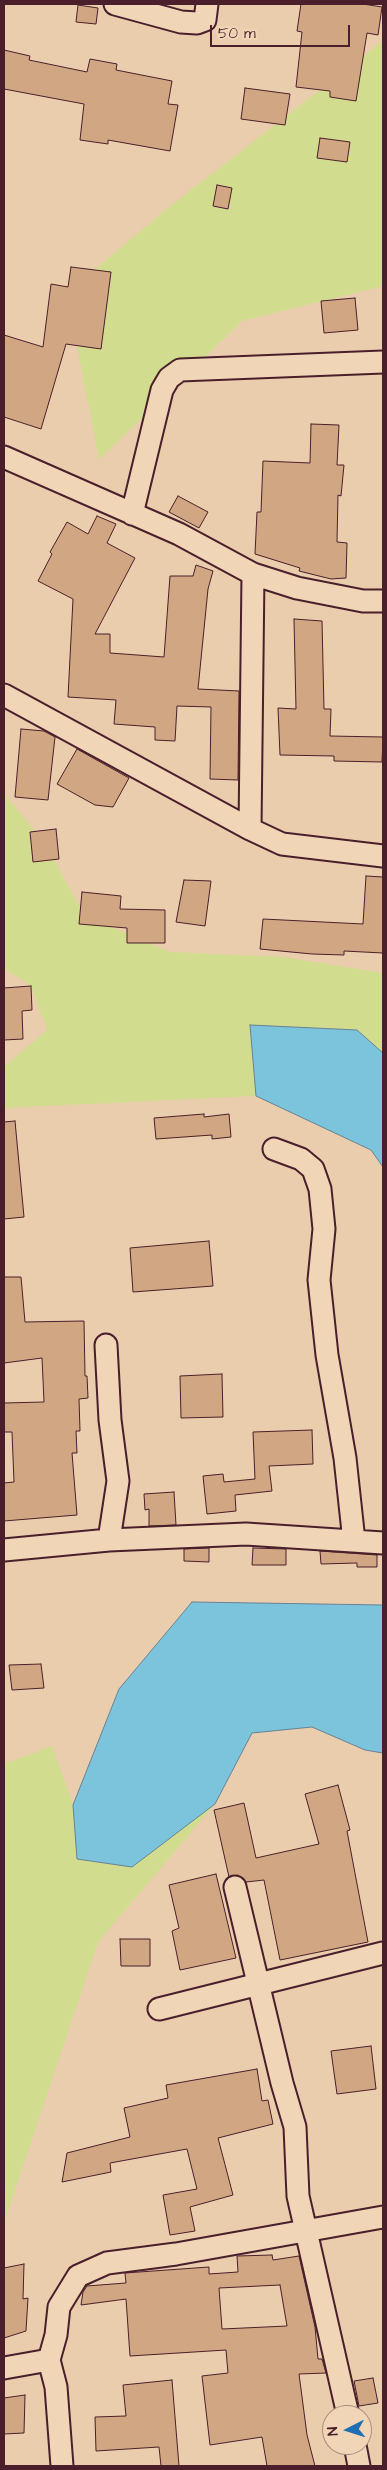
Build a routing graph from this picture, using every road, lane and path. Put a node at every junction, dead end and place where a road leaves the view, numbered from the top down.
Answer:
1 (115, 4) edge
2 (207, 4) edge
3 (383, 362) edge
4 (4, 457) edge
5 (132, 514) junction
6 (253, 574) junction
7 (383, 601) edge
8 (4, 695) edge
9 (250, 829) junction
10 (383, 856) edge
11 (274, 1149) dead end
12 (106, 1345) dead end
13 (110, 1540) junction
14 (354, 1541) junction
15 (383, 1543) edge
16 (4, 1550) edge
17 (235, 1887) dead end
18 (383, 1954) edge
19 (258, 1986) junction
20 (159, 2009) dead end
21 (383, 2216) edge
22 (306, 2230) junction
23 (49, 2360) junction
24 (4, 2368) edge
25 (346, 2405) edge
26 (62, 2466) edge

1 - 2 street
3 - 5 street
4 - 5 street
5 - 6 street
6 - 7 street
6 - 9 street
8 - 9 street
9 - 10 street
11 - 14 street
12 - 13 street
13 - 14 street
13 - 16 street
14 - 15 street
17 - 19 street
18 - 19 street
19 - 20 street
19 - 22 street
21 - 22 street
22 - 23 street
22 - 25 street
23 - 24 street
23 - 26 street

